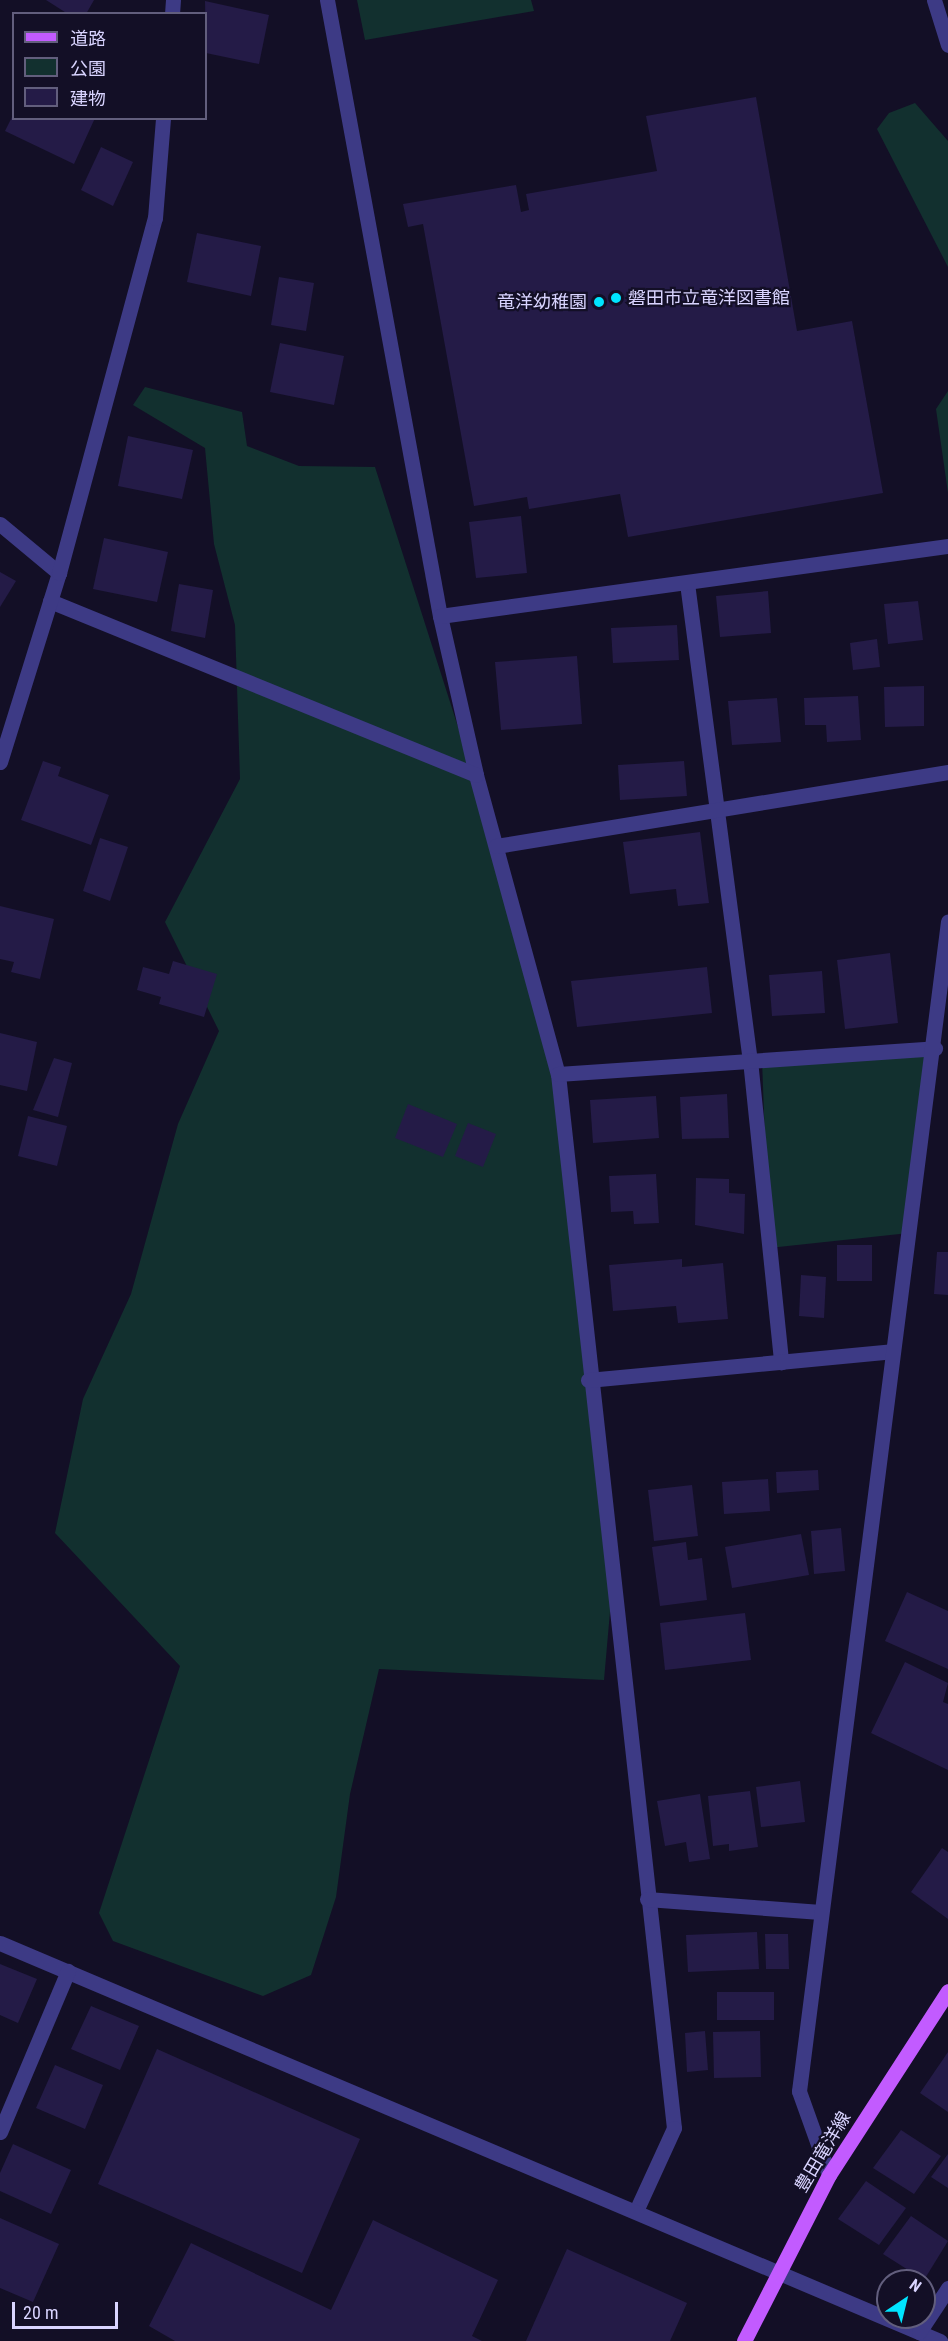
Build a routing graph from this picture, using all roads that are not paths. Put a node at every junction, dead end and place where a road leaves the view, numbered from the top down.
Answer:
1 (327, 0) edge
2 (934, 0) edge
3 (948, 45) edge
4 (163, 120) edge
5 (0, 524) edge
6 (948, 546) edge
7 (60, 573) junction
8 (687, 583) junction
9 (50, 601) junction
10 (440, 616) junction
11 (0, 762) edge
12 (948, 772) edge
13 (476, 775) junction
14 (719, 809) junction
15 (496, 846) junction
16 (948, 921) edge
17 (935, 1048) junction
18 (750, 1060) junction
19 (558, 1074) junction
20 (892, 1351) junction
21 (782, 1362) junction
22 (588, 1380) junction
23 (647, 1899) junction
24 (821, 1912) junction
25 (0, 1943) edge
26 (68, 1971) junction
27 (948, 1991) edge
28 (1, 2129) edge
29 (829, 2175) junction
30 (637, 2209) junction
31 (776, 2272) junction
32 (948, 2288) edge
33 (919, 2332) junction
34 (744, 2341) edge
35 (940, 2341) edge

1 - 10 street
2 - 3 street
4 - 7 street
5 - 7 street
6 - 8 street
7 - 9 street
8 - 10 street
8 - 14 street
9 - 11 street
9 - 13 street
10 - 13 street
12 - 14 street
13 - 15 street
14 - 15 street
14 - 18 street
15 - 19 street
16 - 17 street
17 - 18 street
17 - 20 street
18 - 19 street
18 - 21 street
19 - 22 street
20 - 21 street
20 - 24 street
21 - 22 street
22 - 23 street
23 - 24 street
23 - 30 street
24 - 29 street
25 - 26 street
26 - 28 street
26 - 30 street
27 - 29 main road, 豊田竜洋線
29 - 31 main road, 豊田竜洋線
30 - 31 street
31 - 33 street
31 - 34 main road, 豊田竜洋線
32 - 33 street
33 - 35 street

